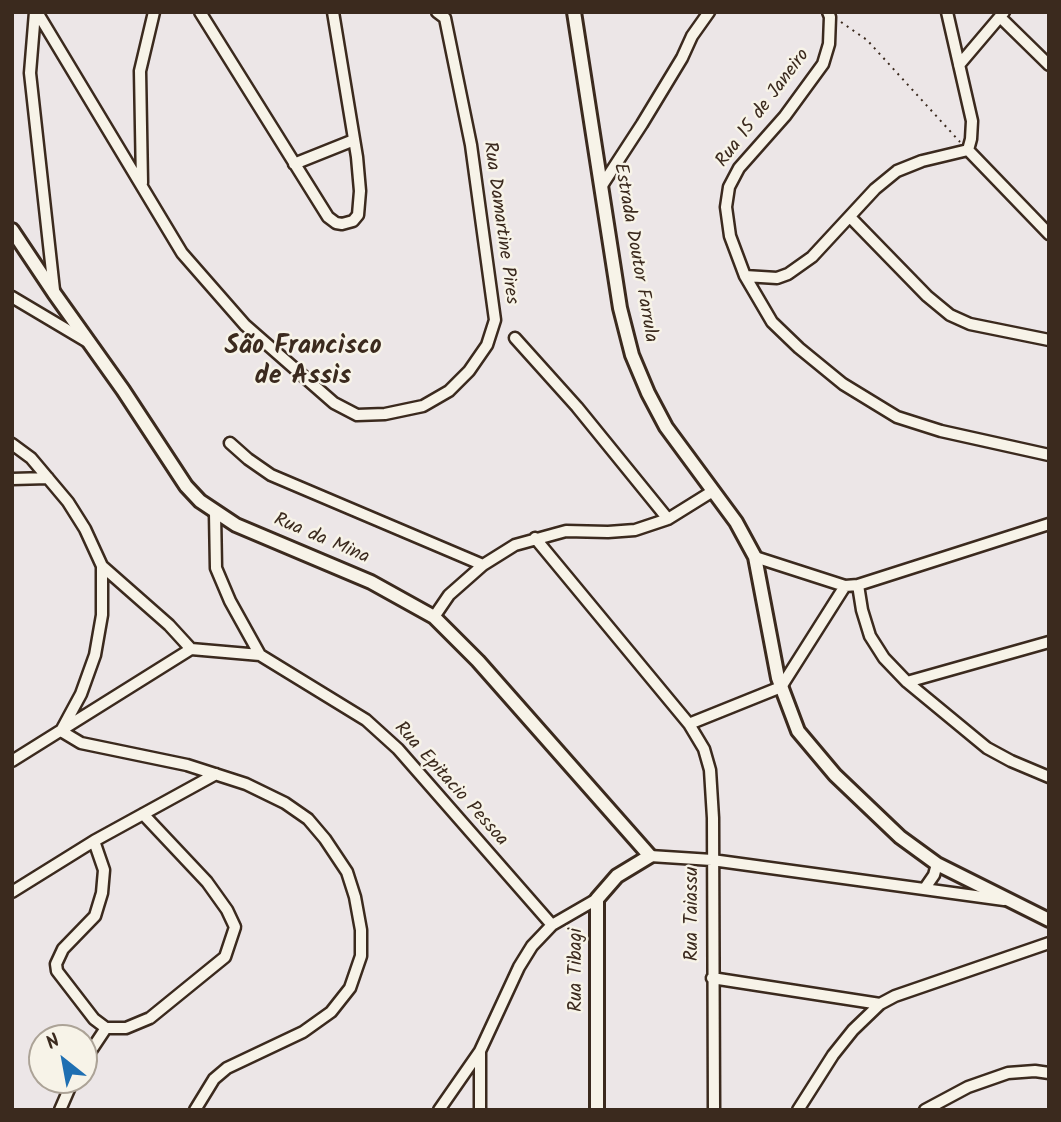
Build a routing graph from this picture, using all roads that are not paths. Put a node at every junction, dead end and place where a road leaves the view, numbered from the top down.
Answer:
1 (36, 12) edge
2 (154, 12) edge
3 (200, 12) edge
4 (333, 12) edge
5 (574, 12) edge
6 (947, 12) edge
7 (706, 13) edge
8 (442, 14) edge
9 (829, 15) edge
10 (1002, 15) edge
11 (958, 65) junction
12 (1049, 65) edge
13 (354, 140) junction
14 (968, 150) junction
15 (294, 164) junction
16 (142, 183) junction
17 (601, 187) junction
18 (850, 217) junction
19 (12, 230) edge
20 (1049, 234) edge
21 (746, 276) junction
22 (54, 293) junction
23 (12, 297) edge
24 (515, 338) dead end
25 (1049, 340) edge
26 (92, 344) junction
27 (230, 443) dead end
28 (12, 444) edge
29 (1049, 456) edge
30 (48, 478) junction
31 (12, 479) edge
32 (713, 491) junction
33 (215, 513) junction
34 (668, 519) junction
35 (1049, 524) edge
36 (536, 538) junction
37 (755, 557) junction
38 (483, 565) junction
39 (102, 566) junction
40 (858, 585) junction
41 (845, 586) junction
42 (435, 617) junction
43 (1049, 642) edge
44 (191, 649) junction
45 (260, 655) junction
46 (907, 682) junction
47 (781, 687) junction
48 (689, 724) junction
49 (61, 731) junction
50 (12, 761) edge
51 (216, 774) junction
52 (1049, 777) edge
53 (143, 814) junction
54 (94, 841) junction
55 (650, 856) junction
56 (712, 860) junction
57 (937, 864) junction
58 (925, 888) junction
59 (12, 892) edge
60 (597, 900) junction
61 (1012, 901) junction
62 (1049, 920) edge
63 (552, 925) junction
64 (1049, 943) edge
65 (712, 978) junction
66 (880, 1004) junction
67 (106, 1028) junction
68 (98, 1040) edge
69 (480, 1051) junction
70 (1049, 1073) edge
71 (195, 1110) edge
72 (439, 1110) edge
73 (480, 1110) edge
74 (597, 1110) edge
75 (713, 1110) edge
76 (798, 1110) edge
77 (925, 1110) edge

1 - 16 street, Rua Damartine Pires
1 - 22 street
2 - 16 street
3 - 15 street
4 - 13 street
5 - 17 street, Estrada Doutor Farrula
6 - 11 street
7 - 17 street
8 - 16 street, Rua Damartine Pires
9 - 21 street, Rua 15 de Janeiro
10 - 11 street
10 - 12 street
11 - 14 street
13 - 15 street
13 - 15 street
14 - 18 street
14 - 20 street
17 - 32 street, Estrada Doutor Farrula
18 - 21 street
18 - 25 street
19 - 22 street, Rua da Mina
21 - 29 street, Rua 15 de Janeiro
22 - 26 street, Rua da Mina
23 - 26 street
24 - 34 street
26 - 33 street, Rua da Mina
27 - 38 street
28 - 30 street
30 - 31 street
30 - 39 street
32 - 34 street
32 - 37 street, Estrada Doutor Farrula
33 - 42 street, Rua da Mina
33 - 45 street
34 - 36 street
35 - 40 street
36 - 38 street
36 - 48 street, Rua Taiassu
37 - 41 street
37 - 47 street, Estrada Doutor Farrula
38 - 42 street
39 - 44 street
39 - 49 street
40 - 41 street
40 - 46 street
41 - 47 street
42 - 55 street, Rua da Mina
43 - 46 street
44 - 45 street, Rua Epitacio Pessoa
44 - 49 street
45 - 63 street, Rua Epitacio Pessoa
46 - 52 street
47 - 48 street
47 - 57 street, Estrada Doutor Farrula
48 - 56 street, Rua Taiassu
49 - 50 street
49 - 51 street
51 - 53 street
51 - 71 street
53 - 54 street
53 - 67 street
54 - 59 street
54 - 67 street
55 - 56 street
55 - 60 street
56 - 58 street
56 - 65 street, Rua Taiassu
57 - 58 street
57 - 61 street, Estrada Doutor Farrula
58 - 61 street
60 - 63 street
60 - 74 street, Rua Tibagi
61 - 62 street, Estrada Doutor Farrula
63 - 69 street
64 - 66 street
65 - 66 street
65 - 75 street, Rua Taiassu
66 - 76 street
67 - 68 street
69 - 72 street
69 - 73 street
70 - 77 street

